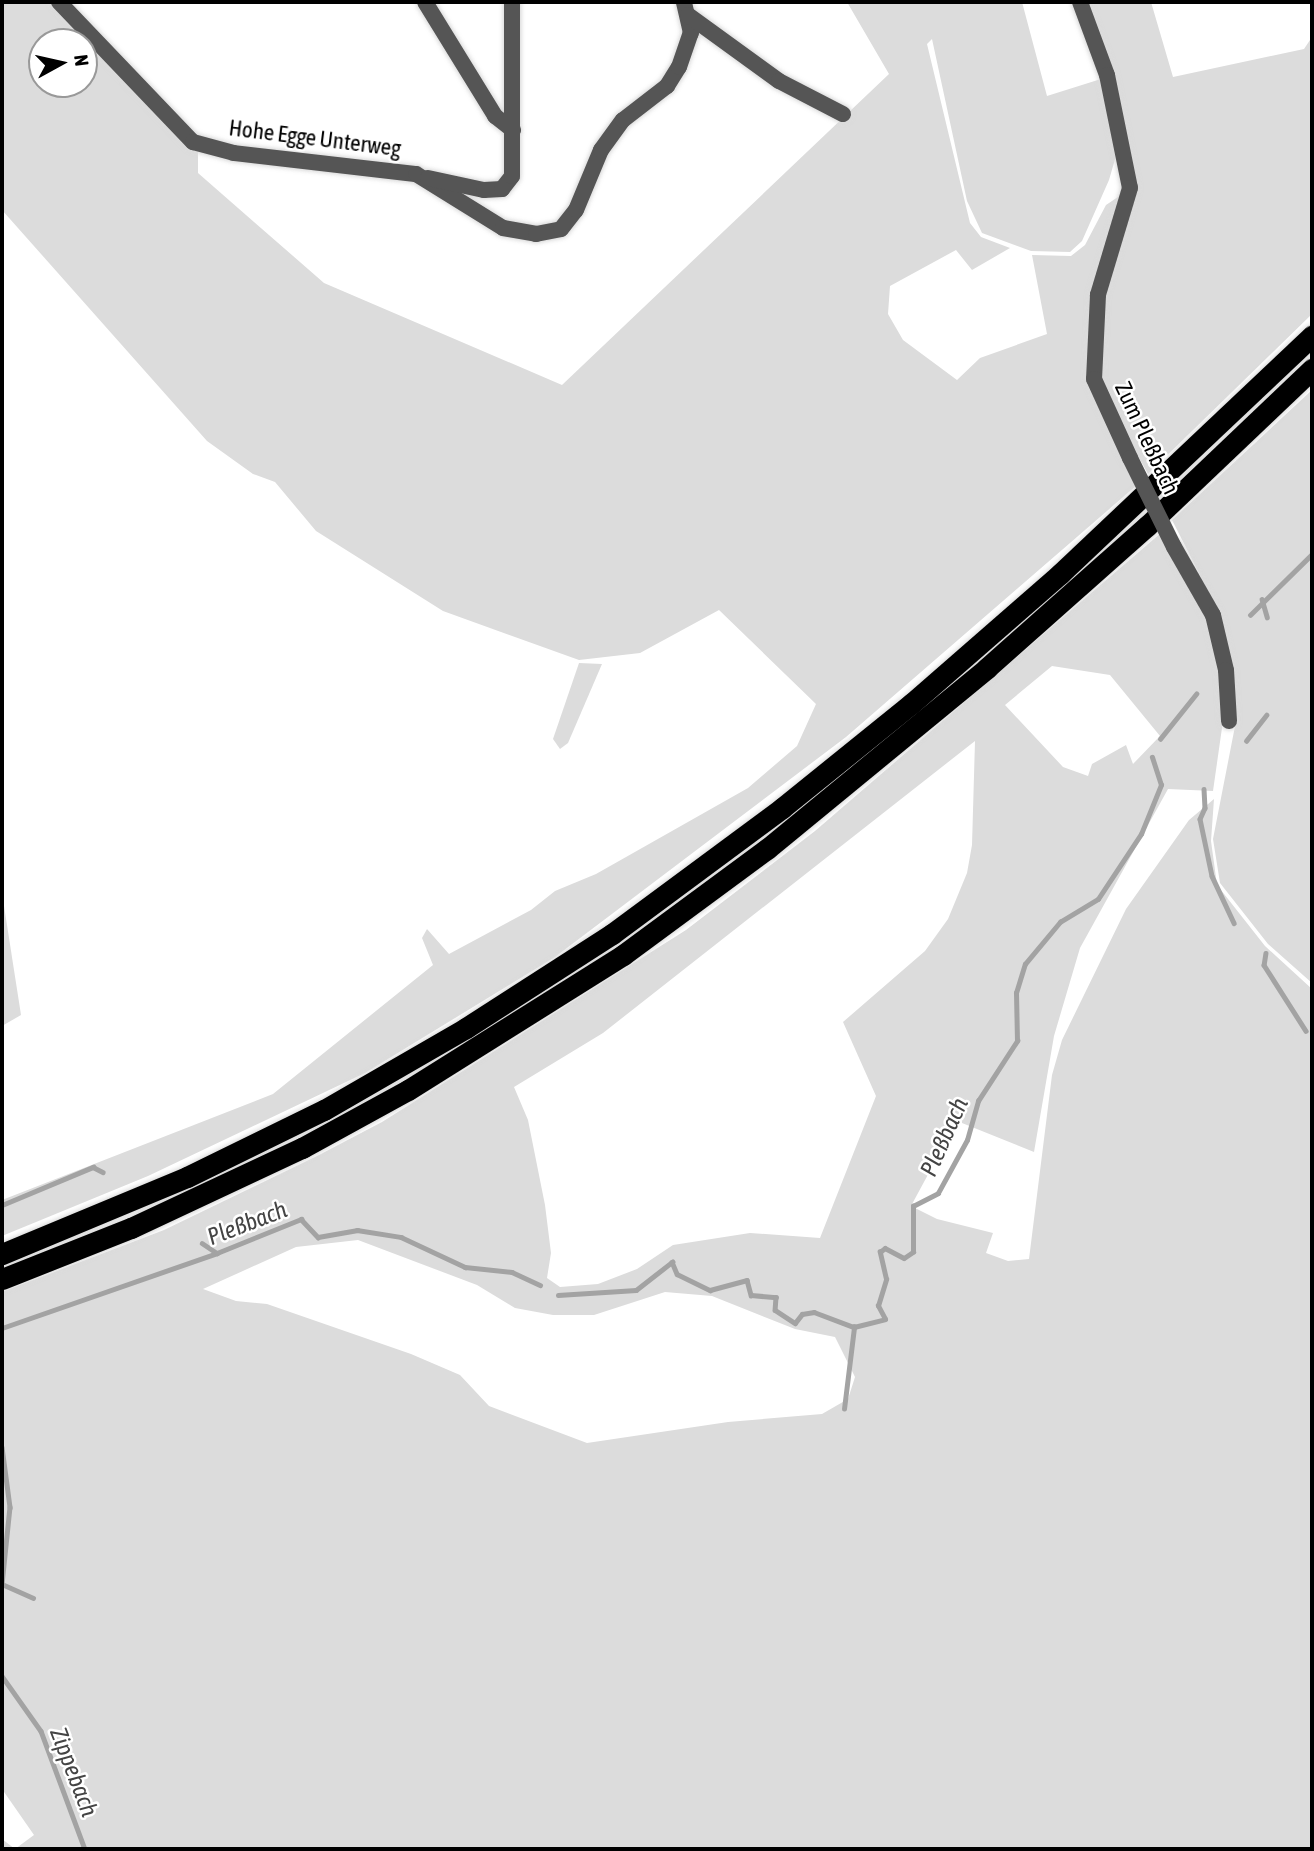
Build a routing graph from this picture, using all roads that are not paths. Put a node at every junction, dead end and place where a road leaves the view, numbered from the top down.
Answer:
1 (59, 2) edge
2 (425, 2) edge
3 (512, 2) edge
4 (1080, 2) edge
5 (686, 8) edge
6 (843, 114) dead end
7 (513, 130) junction
8 (416, 174) junction
9 (1312, 322) edge
10 (1312, 336) edge
11 (1312, 369) edge
12 (1239, 408) junction
13 (1229, 721) dead end
14 (2, 1254) edge
15 (2, 1279) edge

1 - 8 street, Hohe Egge Unterweg
2 - 7 street
3 - 7 street
4 - 13 street, Zum Pleßbach, bridge
5 - 6 street, Hohe Egge Unterweg
5 - 8 street, Hohe Egge Unterweg
7 - 8 street
9 - 12 highway
10 - 12 highway
11 - 15 highway
12 - 14 highway

